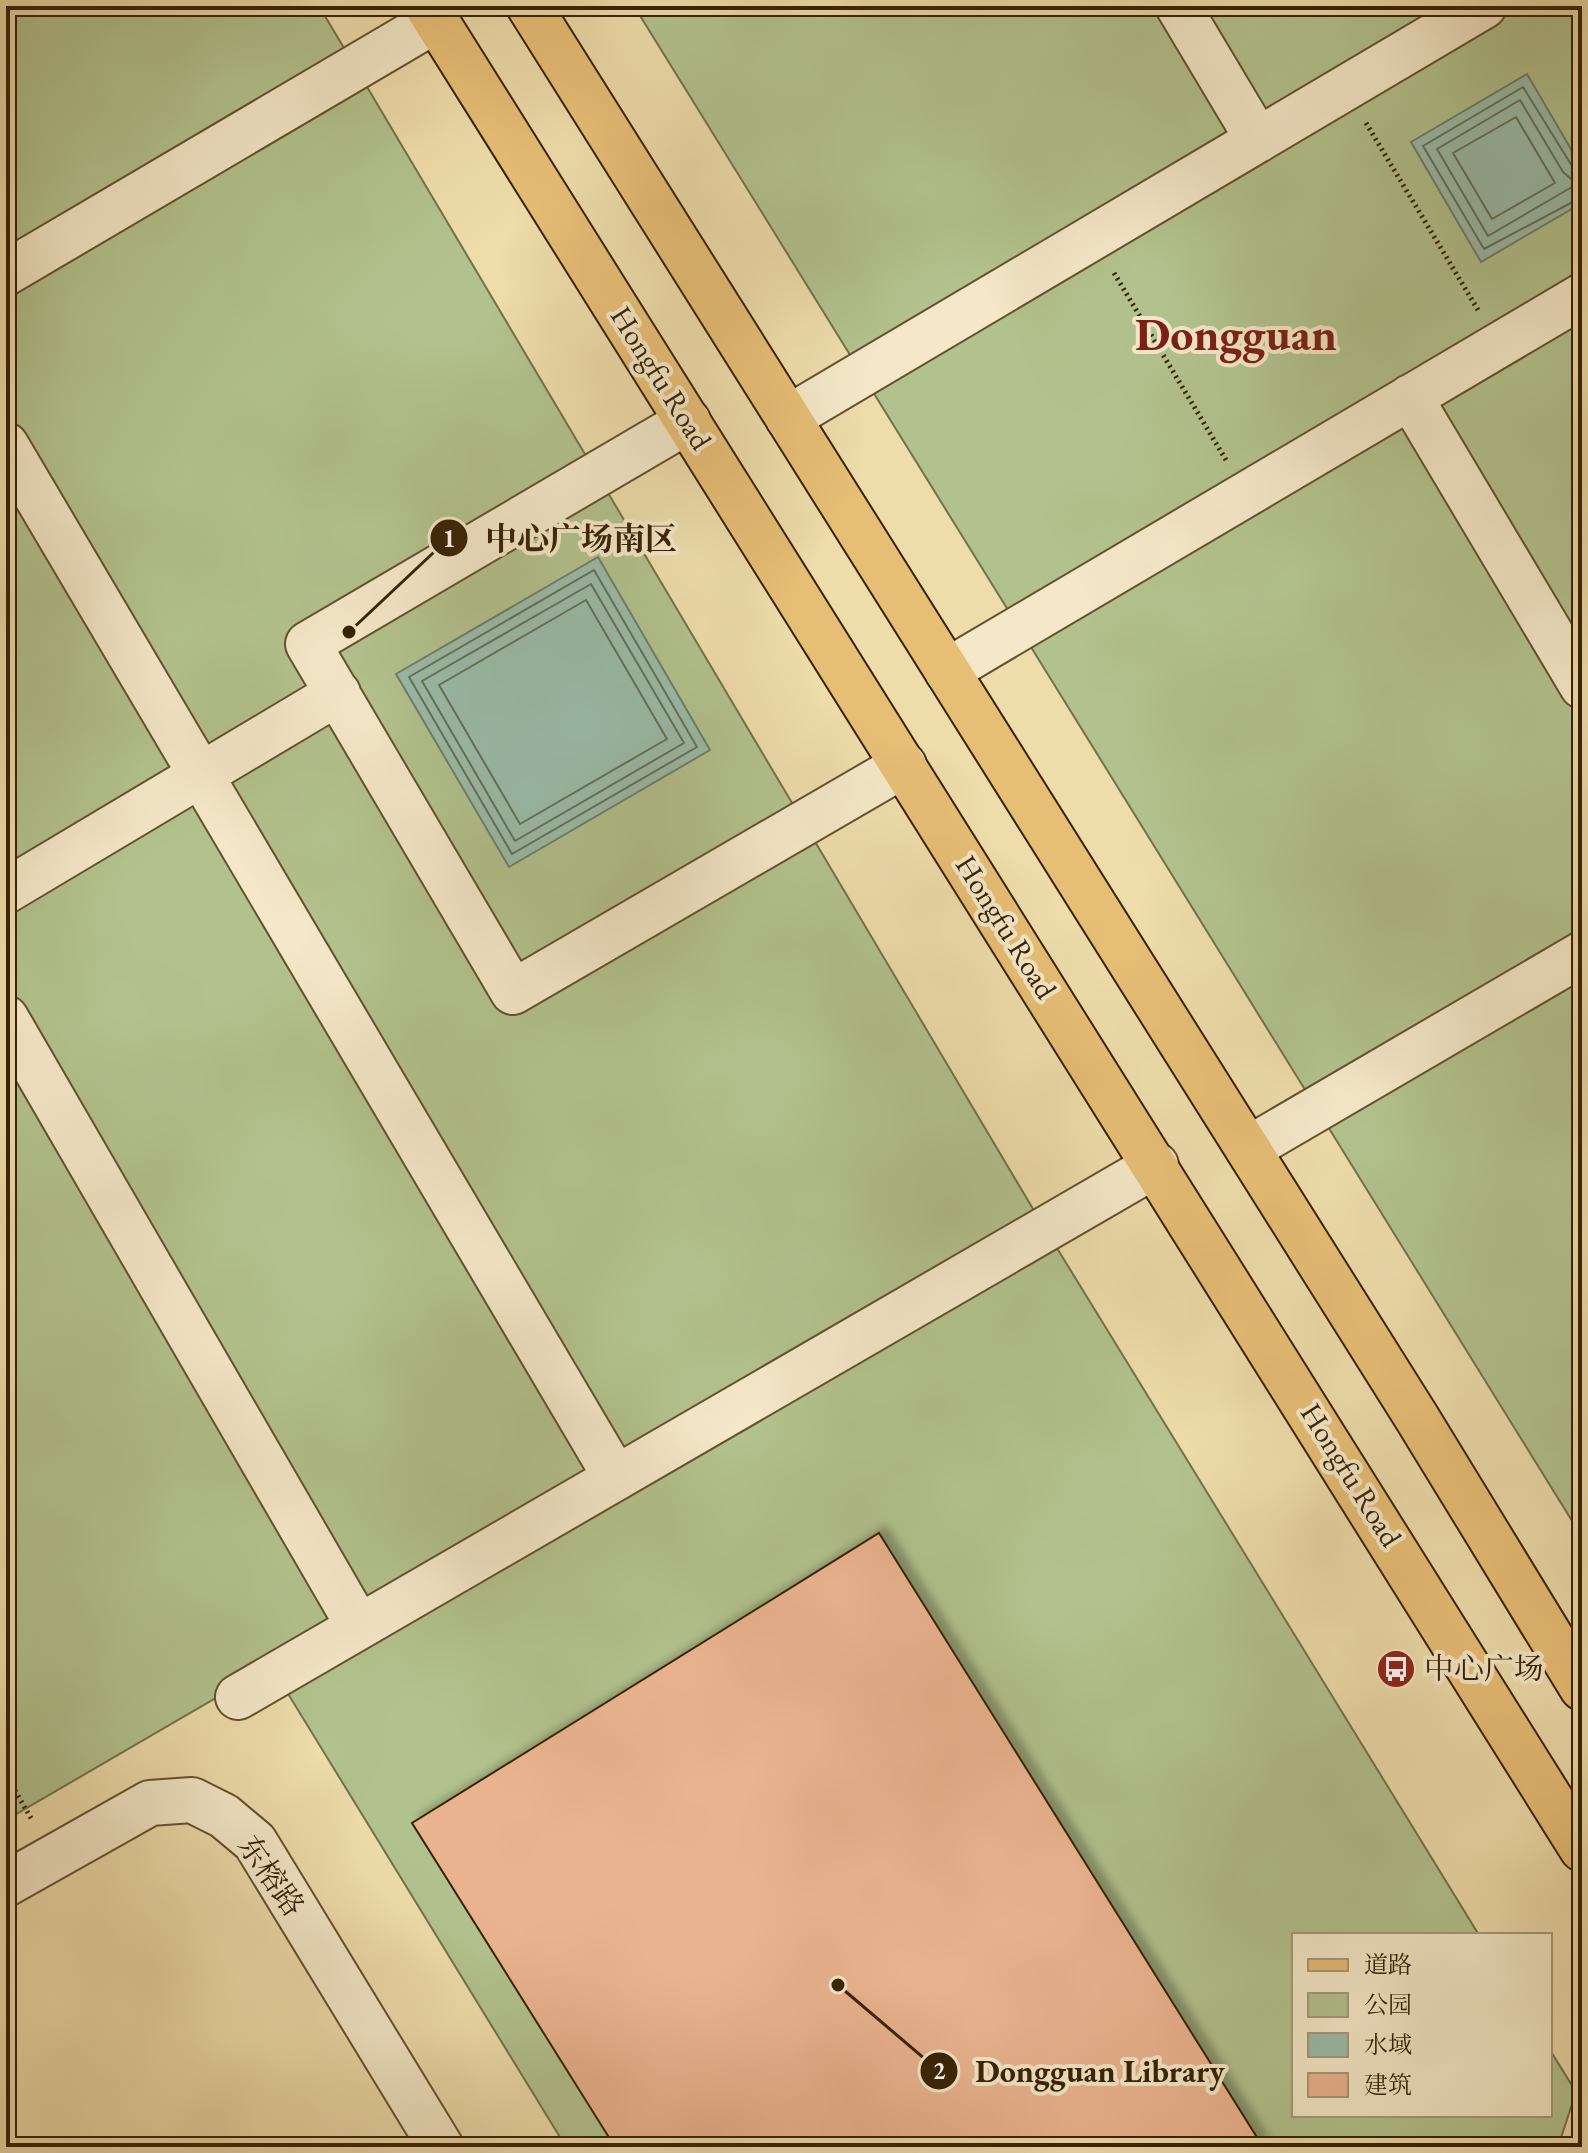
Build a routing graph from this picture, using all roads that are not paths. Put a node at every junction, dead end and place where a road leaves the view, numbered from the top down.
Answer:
1 (529, 6) edge
2 (1178, 6) edge
3 (1484, 6) edge
4 (432, 13) edge
5 (1258, 140) junction
6 (6, 273) edge
7 (1582, 296) edge
8 (1410, 397) junction
9 (788, 418) junction
10 (688, 421) junction
11 (6, 445) edge
12 (947, 671) junction
13 (1582, 686) edge
14 (338, 693) junction
15 (904, 765) junction
16 (201, 774) junction
17 (6, 891) edge
18 (1582, 954) edge
19 (6, 1018) edge
20 (1248, 1149) junction
21 (1156, 1165) junction
22 (616, 1478) junction
23 (359, 1627) junction
24 (1582, 1688) edge
25 (238, 1697) dead end
26 (1582, 1849) edge
27 (6, 1884) edge
28 (441, 2147) edge

1 - 9 main road
2 - 5 street
3 - 5 street
4 - 6 street
4 - 10 main road, Hongfu Road
5 - 9 street
7 - 8 street
8 - 12 street
8 - 13 street
9 - 12 main road
10 - 14 street
10 - 15 main road, Hongfu Road
11 - 16 street
12 - 20 main road
14 - 15 street
14 - 16 street
15 - 21 main road, Hongfu Road
16 - 17 street
16 - 22 street
18 - 20 street
19 - 23 street
20 - 24 main road
21 - 22 street
21 - 26 main road, Hongfu Road
22 - 23 street
23 - 25 street
27 - 28 street, 东榕路

